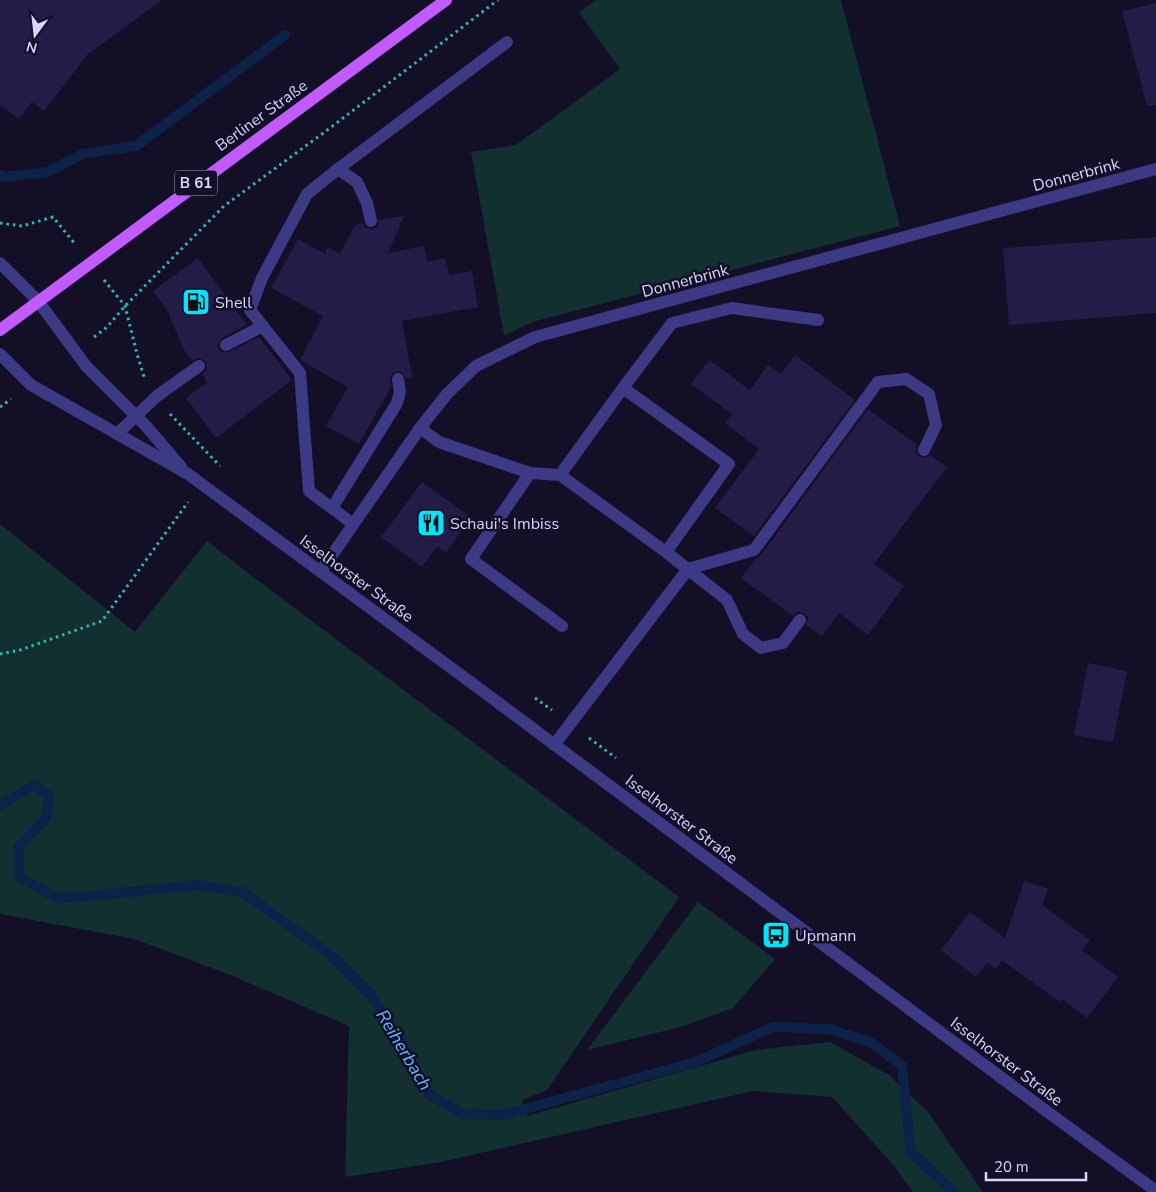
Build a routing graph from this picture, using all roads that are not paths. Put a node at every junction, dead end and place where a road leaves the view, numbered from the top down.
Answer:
1 (446, 0) edge
2 (507, 42) dead end
3 (338, 169) junction
4 (1156, 170) edge
5 (371, 222) dead end
6 (0, 263) edge
7 (38, 301) junction
8 (818, 320) dead end
9 (263, 326) junction
10 (0, 330) edge
11 (226, 345) dead end
12 (0, 354) edge
13 (198, 366) dead end
14 (398, 379) dead end
15 (623, 388) junction
16 (136, 416) junction
17 (420, 428) junction
18 (118, 434) junction
19 (924, 450) dead end
20 (530, 473) junction
21 (188, 474) junction
22 (560, 475) junction
23 (332, 508) junction
24 (353, 524) junction
25 (666, 552) junction
26 (688, 569) junction
27 (321, 571) junction
28 (800, 620) dead end
29 (562, 626) dead end
30 (554, 745) junction
31 (1156, 1191) edge

1 - 7 main road, Berliner Straße / B 61
2 - 3 street
3 - 5 street
3 - 9 street
4 - 17 street, Donnerbrink
6 - 7 street, Isselhorster Straße
7 - 10 main road, Berliner Straße / B 61
7 - 16 street, Isselhorster Straße
8 - 15 street
9 - 11 street
9 - 23 street
12 - 18 street, Isselhorster Straße
13 - 16 street
14 - 23 street
15 - 22 street
15 - 25 street
16 - 18 street
16 - 21 street, Isselhorster Straße
17 - 20 street
17 - 24 street, Donnerbrink
18 - 21 street, Isselhorster Straße
19 - 26 street
20 - 22 street
20 - 29 street
21 - 27 street, Isselhorster Straße
22 - 25 street
23 - 24 street
24 - 27 street, Donnerbrink
25 - 26 street
26 - 28 street
26 - 30 street
27 - 30 street, Isselhorster Straße
30 - 31 street, Isselhorster Straße

